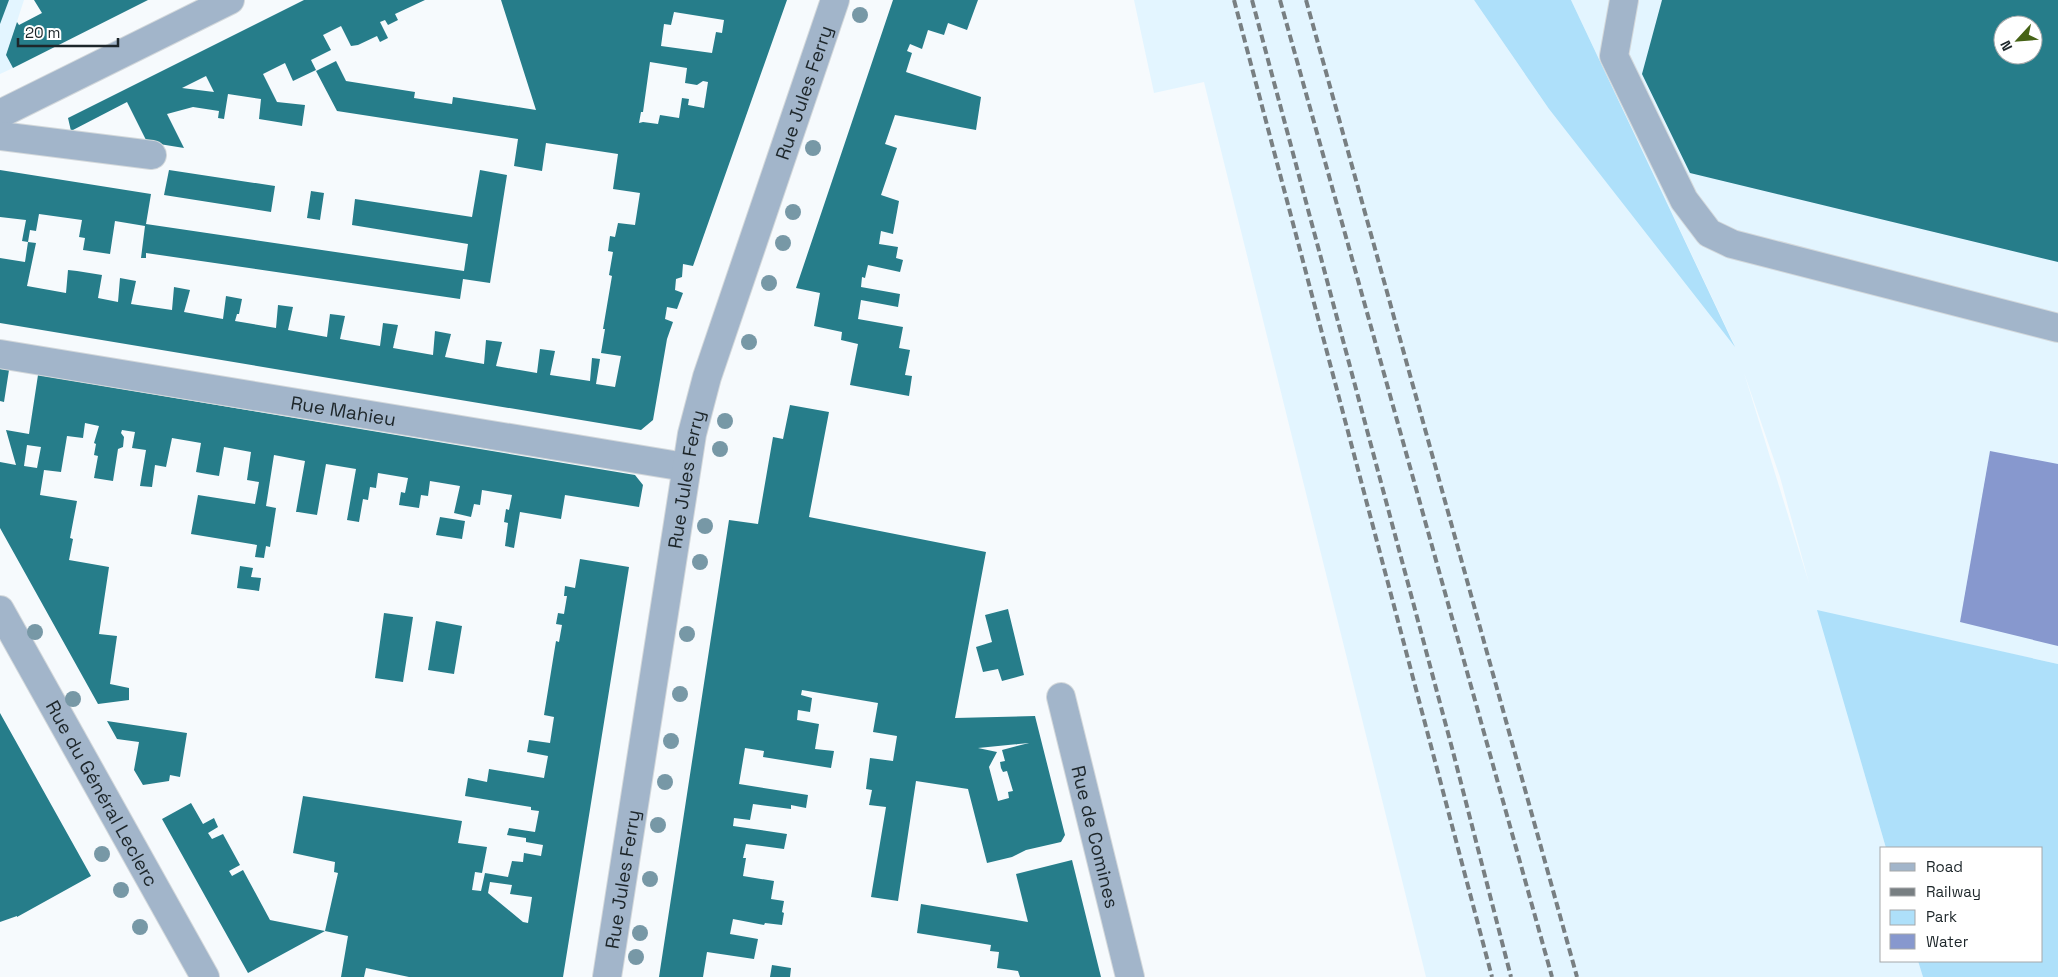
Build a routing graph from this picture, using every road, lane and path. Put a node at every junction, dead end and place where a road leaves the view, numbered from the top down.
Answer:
1 (230, 0) edge
2 (835, 0) edge
3 (1624, 0) edge
4 (0, 114) edge
5 (0, 136) edge
6 (152, 155) dead end
7 (2058, 328) edge
8 (0, 354) edge
9 (685, 467) junction
10 (0, 610) edge
11 (1060, 697) dead end
12 (205, 977) edge
13 (607, 977) edge
14 (1130, 977) edge

1 - 4 street
2 - 9 street, Rue Jules Ferry
3 - 7 street
5 - 6 street
8 - 9 street, Rue Mahieu
9 - 13 street, Rue Jules Ferry
10 - 12 street, Rue du Général Leclerc
11 - 14 street, Rue de Comines

